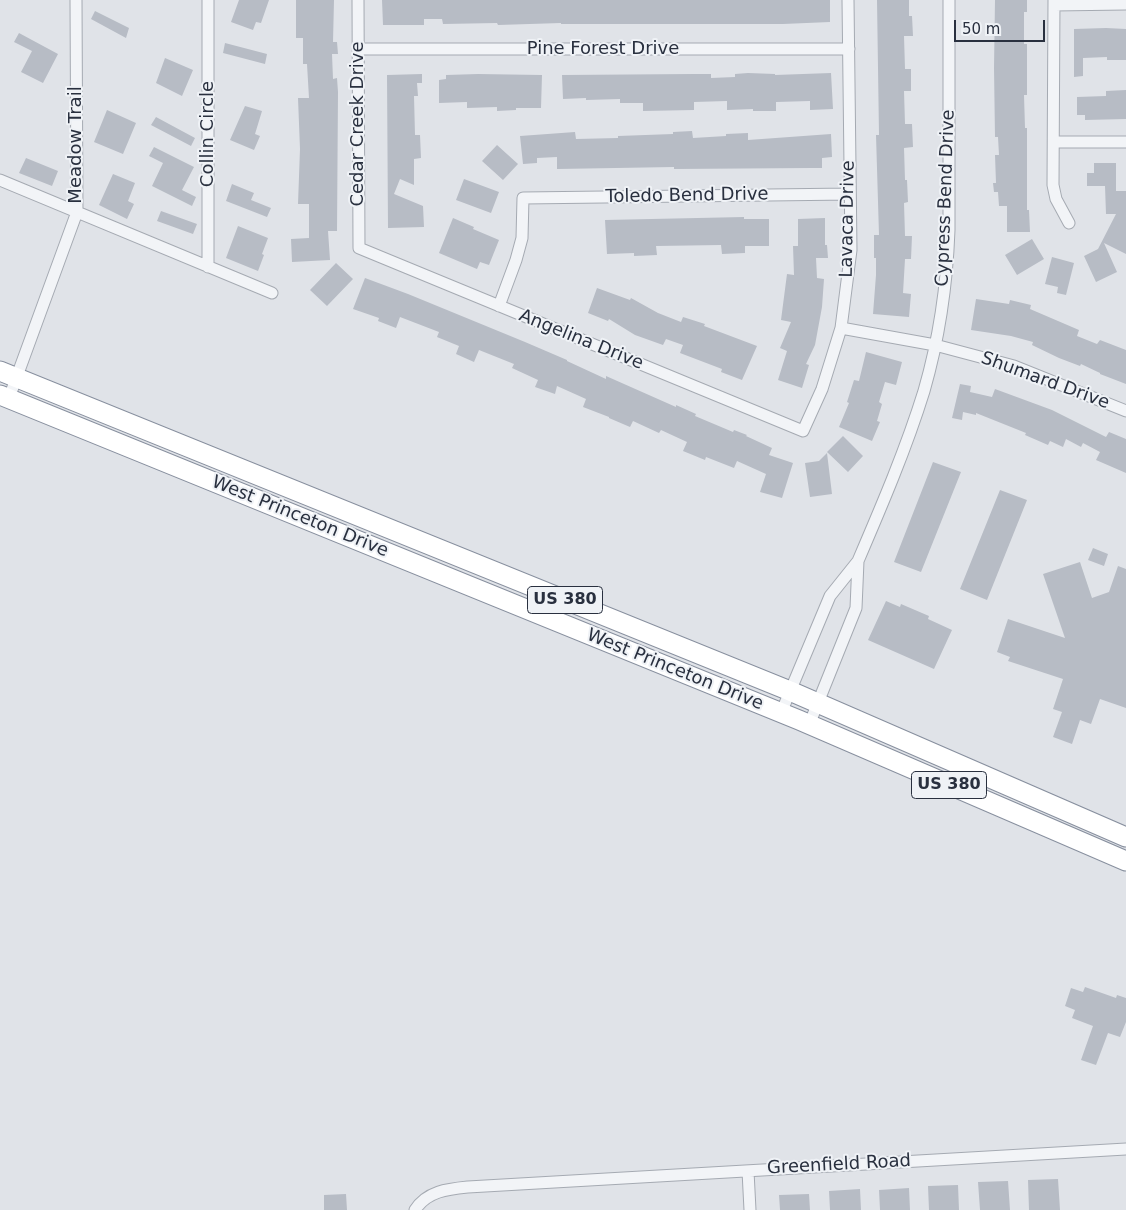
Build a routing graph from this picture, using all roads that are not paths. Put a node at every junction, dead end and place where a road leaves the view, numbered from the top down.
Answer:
1 (76, 0) edge
2 (208, 0) edge
3 (358, 0) edge
4 (848, 0) edge
5 (949, 0) edge
6 (1054, 2) edge
7 (1126, 4) edge
8 (358, 49) junction
9 (849, 49) junction
10 (1055, 142) junction
11 (1126, 142) edge
12 (0, 180) edge
13 (850, 194) junction
14 (77, 212) junction
15 (1069, 223) dead end
16 (359, 248) joint
17 (208, 267) junction
18 (272, 293) dead end
19 (498, 306) junction
20 (841, 328) junction
21 (935, 345) junction
22 (8, 374) edge
23 (4, 396) edge
24 (1126, 411) edge
25 (803, 431) joint
26 (858, 562) junction
27 (790, 691) junction
28 (818, 704) junction
29 (781, 713) junction
30 (809, 725) junction
31 (1126, 837) edge
32 (1126, 861) edge
33 (1126, 1148) edge
34 (748, 1170) junction
35 (415, 1210) edge
36 (750, 1210) edge

1 - 14 street, Meadow Trail
2 - 17 street, Collin Circle
3 - 8 street, Cedar Creek Drive
4 - 9 street, Lavaca Drive
5 - 21 street, Cypress Bend Drive
6 - 7 street
6 - 10 street
8 - 9 street, Pine Forest Drive
8 - 16 street, Cedar Creek Drive
9 - 13 street, Lavaca Drive
10 - 11 street
10 - 15 street
12 - 14 street
13 - 19 street, Toledo Bend Drive
13 - 20 street, Lavaca Drive
14 - 17 street
14 - 22 street, Meadow Trail
16 - 19 street, Angelina Drive
17 - 18 street
19 - 25 street, Angelina Drive
20 - 21 street, Shumard Drive
20 - 25 street, Lavaca Drive
21 - 24 street, Shumard Drive
21 - 26 street, Cypress Bend Drive
22 - 23 street, Meadow Trail
22 - 27 highway, West Princeton Drive / US 380
23 - 29 highway, West Princeton Drive / US 380
26 - 27 street, Cypress Bend Drive
26 - 28 street, Cypress Bend Drive
27 - 28 highway, West Princeton Drive / US 380
27 - 29 street, Cypress Bend Drive
28 - 30 street, Cypress Bend Drive
28 - 31 highway, West Princeton Drive / US 380
29 - 30 highway, West Princeton Drive / US 380
30 - 32 highway, West Princeton Drive / US 380
33 - 34 street, Greenfield Road
34 - 35 street, Greenfield Road
34 - 36 street

